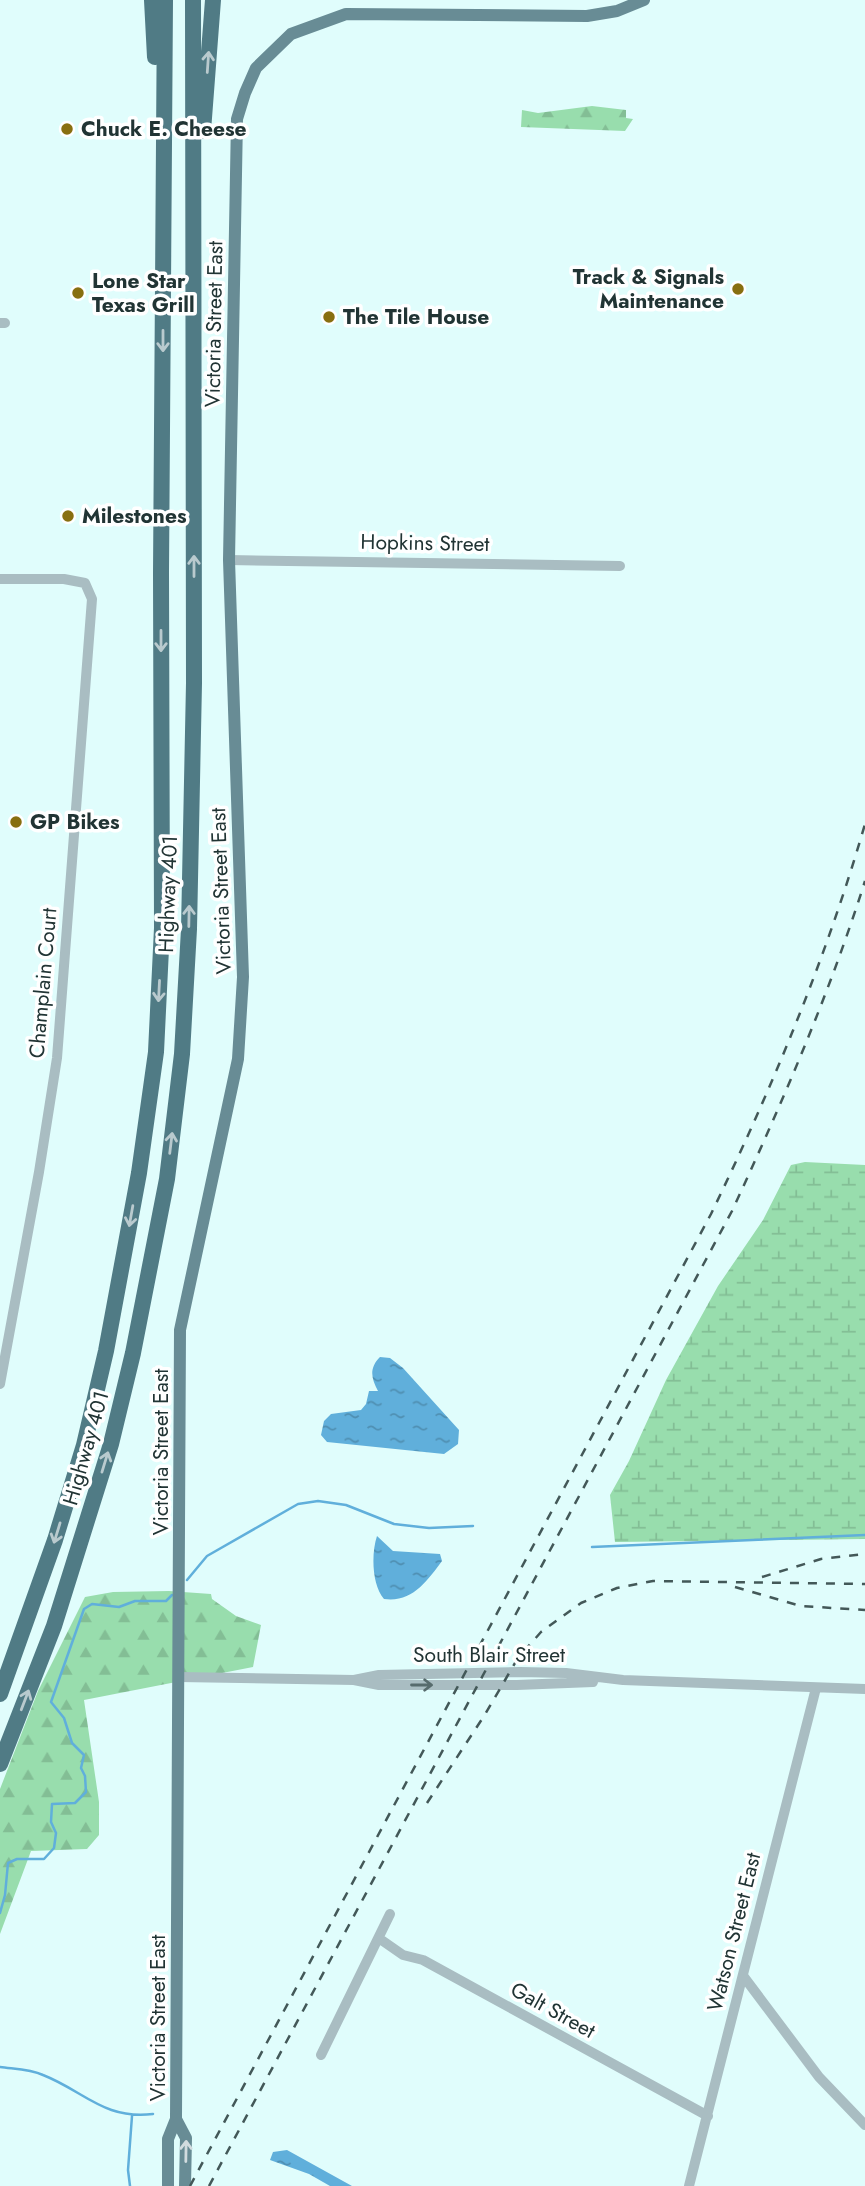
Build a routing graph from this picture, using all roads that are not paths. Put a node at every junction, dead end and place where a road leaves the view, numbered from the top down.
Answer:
1 (152, 0) edge
2 (165, 0) edge
3 (193, 0) edge
4 (213, 0) edge
5 (644, 0) edge
6 (164, 199) junction
7 (194, 253) junction
8 (229, 560) junction
9 (620, 566) dead end
10 (0, 579) edge
11 (0, 1384) edge
12 (180, 1677) junction
13 (816, 1688) junction
14 (865, 1689) edge
15 (0, 1694) edge
16 (0, 1764) edge
17 (390, 1914) dead end
18 (380, 1939) junction
19 (744, 1977) junction
20 (321, 2055) dead end
21 (708, 2116) junction
22 (176, 2119) junction
23 (865, 2125) edge
24 (168, 2186) edge
25 (185, 2186) edge
26 (689, 2186) edge

1 - 6 highway
2 - 6 highway, Highway 401
3 - 7 highway, Highway 401
7 -> 4 highway
5 - 8 main road, Victoria Street East
6 -> 15 highway, Highway 401
16 -> 7 highway, Highway 401
8 - 9 street, Hopkins Street
8 - 12 main road, Victoria Street East
10 - 11 street, Champlain Court
12 - 13 street, South Blair Street
12 - 22 main road, Victoria Street East
13 - 14 street, South Blair Street
13 - 19 street, Watson Street East
17 - 18 street
18 - 20 street
18 - 21 street, Galt Street
19 - 21 street, Watson Street East
19 - 23 street
21 - 26 street, Watson Street East
22 - 24 main road, Victoria Street East
25 -> 22 main road, Victoria Street East

